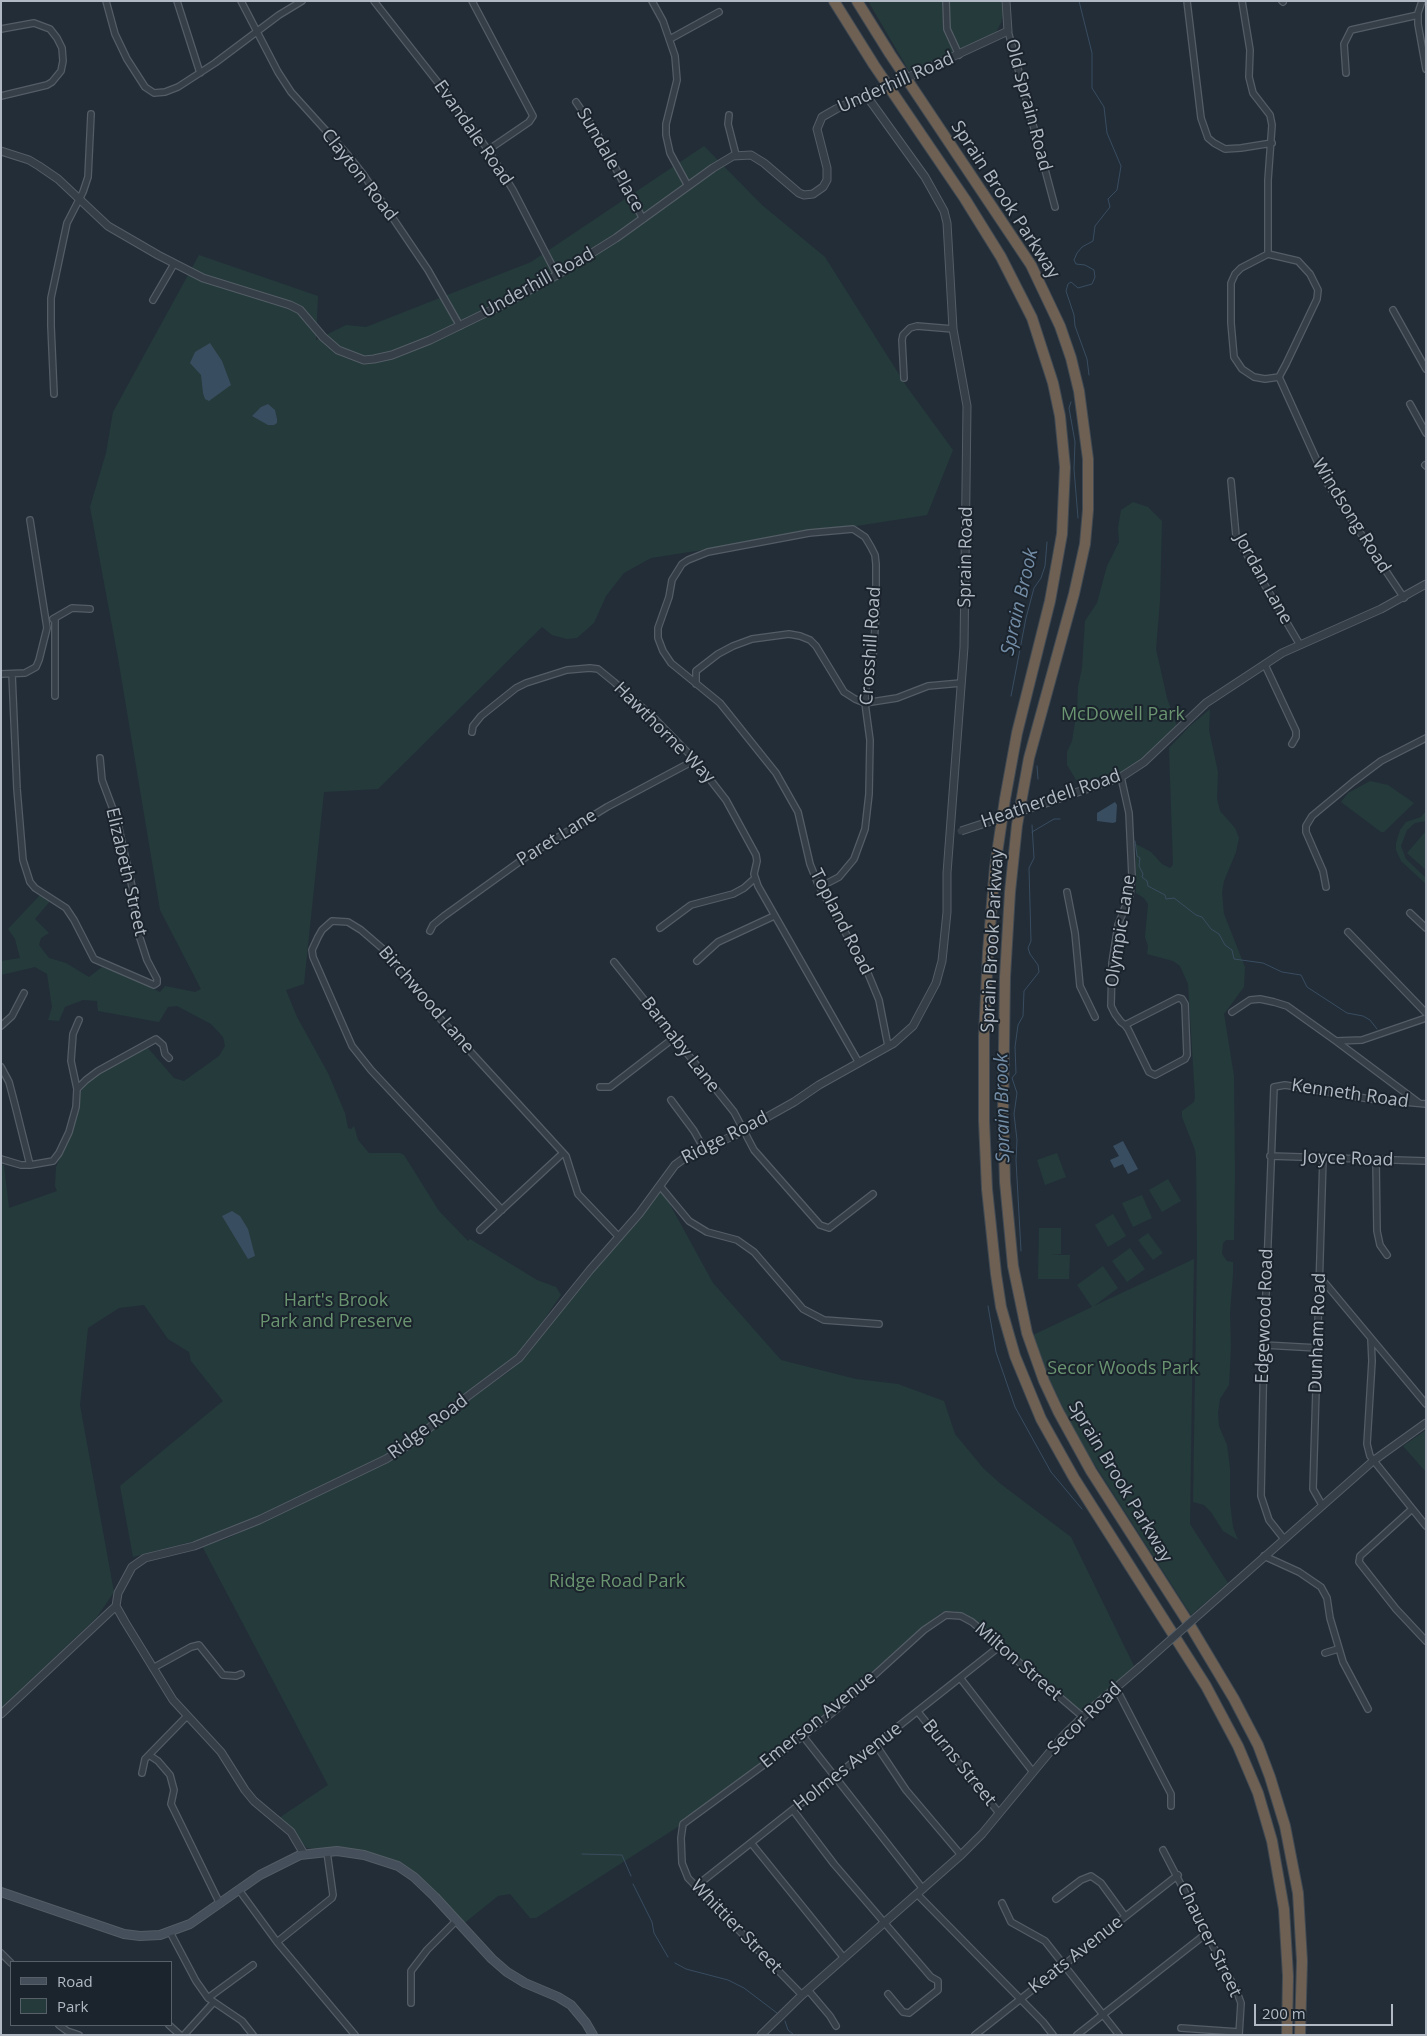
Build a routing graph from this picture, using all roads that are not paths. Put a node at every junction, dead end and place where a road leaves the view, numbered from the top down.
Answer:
1 (106, 1) edge
2 (177, 1) edge
3 (241, 1) edge
4 (302, 1) edge
5 (374, 1) edge
6 (472, 1) edge
7 (652, 1) edge
8 (834, 1) edge
9 (857, 1) edge
10 (946, 1) edge
11 (1006, 1) edge
12 (1187, 1) edge
13 (1242, 1) edge
14 (1422, 1) edge
15 (719, 12) dead end
16 (1418, 15) junction
17 (1, 29) edge
18 (257, 31) junction
19 (1008, 31) junction
20 (670, 39) junction
21 (959, 55) junction
22 (1426, 69) edge
23 (200, 73) junction
24 (1346, 73) dead end
25 (866, 95) junction
26 (1, 96) edge
27 (576, 102) dead end
28 (91, 114) dead end
29 (729, 115) dead end
30 (1272, 143) junction
31 (488, 150) junction
32 (1, 151) edge
33 (736, 155) junction
34 (688, 186) junction
35 (80, 199) junction
36 (1055, 207) dead end
37 (644, 218) junction
38 (1268, 254) junction
39 (174, 264) junction
40 (557, 275) junction
41 (153, 300) dead end
42 (1393, 310) dead end
43 (460, 326) junction
44 (953, 330) junction
45 (1426, 369) edge
46 (1279, 377) junction
47 (904, 378) dead end
48 (54, 394) dead end
49 (1410, 404) dead end
50 (1426, 433) edge
51 (1231, 481) dead end
52 (30, 520) dead end
53 (719, 550) joint
54 (1426, 584) edge
55 (1404, 598) junction
56 (90, 609) dead end
57 (55, 619) junction
58 (47, 623) junction
59 (1300, 645) junction
60 (1265, 664) junction
61 (696, 671) junction
62 (1, 674) edge
63 (12, 674) junction
64 (684, 674) junction
65 (696, 684) junction
66 (961, 684) junction
67 (55, 696) dead end
68 (866, 703) junction
69 (472, 732) dead end
70 (1426, 738) edge
71 (1292, 744) dead end
72 (100, 758) dead end
73 (695, 760) junction
74 (1120, 777) junction
75 (950, 833) junction
76 (754, 879) junction
77 (820, 887) junction
78 (1326, 887) dead end
79 (1067, 892) dead end
80 (1410, 913) dead end
81 (774, 916) junction
82 (660, 928) dead end
83 (1426, 928) edge
84 (430, 931) dead end
85 (1348, 932) dead end
86 (697, 961) dead end
87 (614, 962) dead end
88 (24, 993) dead end
89 (1232, 1012) dead end
90 (1426, 1013) edge
91 (1096, 1017) dead end
92 (1426, 1018) edge
93 (79, 1020) dead end
94 (1123, 1024) junction
95 (1, 1026) edge
96 (905, 1035) joint
97 (675, 1037) junction
98 (1336, 1041) junction
99 (888, 1046) junction
100 (169, 1058) dead end
101 (859, 1063) junction
102 (1, 1066) edge
103 (600, 1087) dead end
104 (1275, 1087) joint
105 (77, 1089) junction
106 (671, 1100) dead end
107 (1423, 1104) edge
108 (743, 1130) junction
109 (704, 1149) junction
110 (563, 1153) junction
111 (1270, 1156) junction
112 (1323, 1158) junction
113 (1, 1159) edge
114 (1376, 1160) junction
115 (1426, 1161) edge
116 (30, 1166) junction
117 (660, 1186) junction
118 (873, 1194) dead end
119 (502, 1210) junction
120 (480, 1230) dead end
121 (619, 1237) junction
122 (1387, 1255) dead end
123 (1320, 1276) junction
124 (879, 1324) dead end
125 (1371, 1339) junction
126 (1264, 1345) junction
127 (1318, 1348) junction
128 (1426, 1404) edge
129 (1426, 1423) edge
130 (1373, 1461) junction
131 (1322, 1505) junction
132 (1412, 1509) junction
133 (1426, 1526) edge
134 (1284, 1539) junction
135 (1264, 1556) junction
136 (116, 1606) junction
137 (950, 1615) joint
138 (1426, 1641) edge
139 (1000, 1646) junction
140 (1338, 1649) junction
141 (1325, 1653) dead end
142 (153, 1668) junction
143 (241, 1674) dead end
144 (961, 1678) junction
145 (1116, 1688) junction
146 (1368, 1709) dead end
147 (918, 1712) junction
148 (1, 1714) edge
149 (188, 1716) junction
150 (1083, 1717) junction
151 (803, 1736) junction
152 (876, 1745) junction
153 (149, 1755) junction
154 (1033, 1772) junction
155 (142, 1773) dead end
156 (834, 1778) junction
157 (1171, 1806) dead end
158 (793, 1810) junction
159 (999, 1813) junction
160 (683, 1824) joint
161 (752, 1844) junction
162 (1163, 1850) dead end
163 (327, 1852) junction
164 (304, 1854) junction
165 (961, 1854) junction
166 (1178, 1875) junction
167 (696, 1887) junction
168 (923, 1889) junction
169 (239, 1890) junction
170 (1, 1892) edge
171 (917, 1894) junction
172 (1056, 1899) dead end
173 (1002, 1903) dead end
174 (220, 1904) junction
175 (1125, 1916) junction
176 (456, 1921) junction
177 (885, 1922) junction
178 (170, 1932) junction
179 (1207, 1933) junction
180 (278, 1942) junction
181 (1, 1953) edge
182 (844, 1958) junction
183 (10, 1962) edge
184 (1064, 1964) junction
185 (253, 1965) dead end
186 (1302, 1978) junction
187 (808, 1990) junction
188 (888, 1994) dead end
189 (802, 1995) junction
190 (208, 1998) junction
191 (1020, 2000) junction
192 (214, 2003) junction
193 (411, 2003) dead end
194 (1103, 2014) junction
195 (60, 2026) edge
196 (170, 2026) edge
197 (836, 2026) dead end
198 (1181, 2028) dead end
199 (1239, 2033) edge
200 (79, 2035) edge
201 (182, 2035) edge
202 (253, 2035) edge
203 (355, 2035) edge
204 (593, 2035) edge
205 (761, 2035) edge
206 (975, 2035) edge
207 (1052, 2035) edge
208 (1077, 2035) edge
209 (1119, 2035) edge
210 (1287, 2035) edge
211 (1300, 2035) edge
212 (1305, 2035) edge

1 - 23 street
2 - 23 street
3 - 18 street, Clayton Road
4 - 18 street
5 - 31 street, Evandale Road
6 - 31 street
7 - 20 street
8 - 210 highway, Sprain Brook Parkway
9 - 186 highway, Sprain Brook Parkway
10 - 21 street
11 - 19 street, Old Sprain Road
12 - 30 street
13 - 30 street
14 - 16 street
15 - 20 street
16 - 22 street
16 - 24 street
17 - 26 street
18 - 23 street
18 - 43 street, Clayton Road
19 - 21 street, Underhill Road
19 - 36 street, Old Sprain Road
20 - 34 street
21 - 25 street, Underhill Road, bridge
25 - 33 street, Underhill Road
25 - 44 street, Sprain Road
27 - 37 street, Sundale Place
28 - 35 street
29 - 33 street
30 - 38 street
31 - 40 street, Evandale Road
32 - 35 street, Underhill Road
33 - 34 street, Underhill Road
34 - 37 street, Underhill Road
35 - 39 street, Underhill Road
35 - 48 street
37 - 40 street, Underhill Road
38 - 46 street
38 - 46 street
39 - 41 street
39 - 43 street, Underhill Road
40 - 43 street, Underhill Road
42 - 45 street
44 - 47 street
44 - 66 street, Sprain Road
46 - 55 street, Windsong Road
49 - 50 street
51 - 59 street, Jordan Lane
52 - 58 street
53 - 64 street, Topland Road
53 - 68 street, Crosshill Road
54 - 55 street, Heatherdell Road
55 - 59 street, Heatherdell Road
56 - 57 street
57 - 58 street
57 - 67 street
58 - 63 street
59 - 60 street, Heatherdell Road
60 - 71 street
60 - 74 street, Heatherdell Road
61 - 64 street
61 - 65 street
61 - 68 street
62 - 63 street
63 - 72 street, Elizabeth Street
64 - 65 street, Topland Road
65 - 77 street, Topland Road
66 - 68 street
66 - 75 street, Sprain Road
68 - 77 street, Crosshill Road
69 - 73 street, Hawthorne Way
70 - 78 street
73 - 76 street, Hawthorne Way
73 - 84 street, Paret Lane
74 - 75 street, Heatherdell Road, bridge
74 - 94 street, Olympic Lane
75 - 96 street, Sprain Road
76 - 81 street
76 - 82 street
77 - 99 street, Topland Road
79 - 91 street, Olympic Lane
80 - 83 street
81 - 86 street
81 - 101 street
85 - 90 street
87 - 97 street, Barnaby Lane
88 - 95 street
89 - 98 street
92 - 98 street
93 - 105 street
94 - 94 street, Olympic Lane
96 - 99 street, Ridge Road
97 - 103 street
97 - 108 street, Barnaby Lane
98 - 107 street
99 - 101 street, Ridge Road
100 - 105 street
101 - 108 street, Ridge Road
102 - 116 street
104 - 107 street, Kenneth Road
104 - 111 street, Edgewood Road
105 - 116 street
106 - 109 street
108 - 109 street, Ridge Road
108 - 118 street, Barnaby Lane
109 - 117 street, Ridge Road
110 - 119 street
110 - 119 street, Birchwood Lane
110 - 121 street, Birchwood Lane
111 - 112 street, Joyce Road
111 - 126 street, Edgewood Road
112 - 114 street, Joyce Road
112 - 123 street, Dunham Road
113 - 116 street
114 - 115 street, Joyce Road
114 - 122 street
117 - 121 street, Ridge Road
117 - 124 street
119 - 120 street
121 - 136 street, Ridge Road
123 - 125 street
123 - 127 street, Dunham Road
125 - 128 street
125 - 130 street
126 - 127 street
126 - 134 street, Edgewood Road
127 - 131 street, Dunham Road
129 - 130 street, Secor Road
130 - 131 street, Secor Road
130 - 132 street
131 - 134 street, Secor Road
132 - 133 street
132 - 138 street
134 - 135 street, Secor Road
135 - 140 street
135 - 145 street, Secor Road, bridge
136 - 142 street
136 - 148 street
137 - 139 street, Milton Street
137 - 151 street, Emerson Avenue
139 - 144 street, Holmes Avenue
139 - 150 street, Milton Street
140 - 141 street
140 - 146 street
142 - 143 street
142 - 149 street
144 - 147 street, Holmes Avenue
144 - 154 street
145 - 150 street, Secor Road
145 - 157 street
147 - 152 street, Holmes Avenue
147 - 159 street, Burns Street
149 - 153 street
149 - 164 street
150 - 154 street, Secor Road
151 - 156 street
151 - 160 street, Emerson Avenue
152 - 156 street, Holmes Avenue
152 - 165 street
153 - 155 street
153 - 174 street
154 - 159 street, Secor Road
156 - 158 street, Holmes Avenue
156 - 168 street
158 - 161 street, Holmes Avenue
158 - 177 street
159 - 165 street, Secor Road
160 - 167 street, Whittier Street
161 - 167 street, Holmes Avenue
161 - 182 street
162 - 166 street, Chaucer Street
163 - 164 main road
163 - 176 main road
163 - 180 street
164 - 169 main road
165 - 168 street, Secor Road
166 - 175 street, Keats Avenue
166 - 179 street, Chaucer Street
167 - 189 street, Whittier Street
168 - 171 street, Secor Road
169 - 174 main road
169 - 180 street
170 - 178 main road
171 - 177 street, Secor Road
171 - 191 street
172 - 175 street
173 - 184 street
174 - 178 main road
175 - 184 street, Keats Avenue
176 - 193 street
176 - 204 main road
177 - 182 street, Secor Road
177 - 188 street
178 - 190 street
179 - 194 street
179 - 199 street, Chaucer Street
180 - 203 street
181 - 183 street
182 - 187 street, Secor Road
184 - 191 street, Keats Avenue
184 - 194 street
185 - 190 street
186 - 211 highway, Sprain Brook Parkway
186 - 212 highway
187 - 189 street, Secor Road
187 - 197 street
189 - 205 street, Secor Road
190 - 192 street
191 - 206 street, Keats Avenue
191 - 207 street
192 - 201 street
192 - 202 street
194 - 208 street
194 - 209 street
195 - 200 street
196 - 201 street
198 - 199 street

